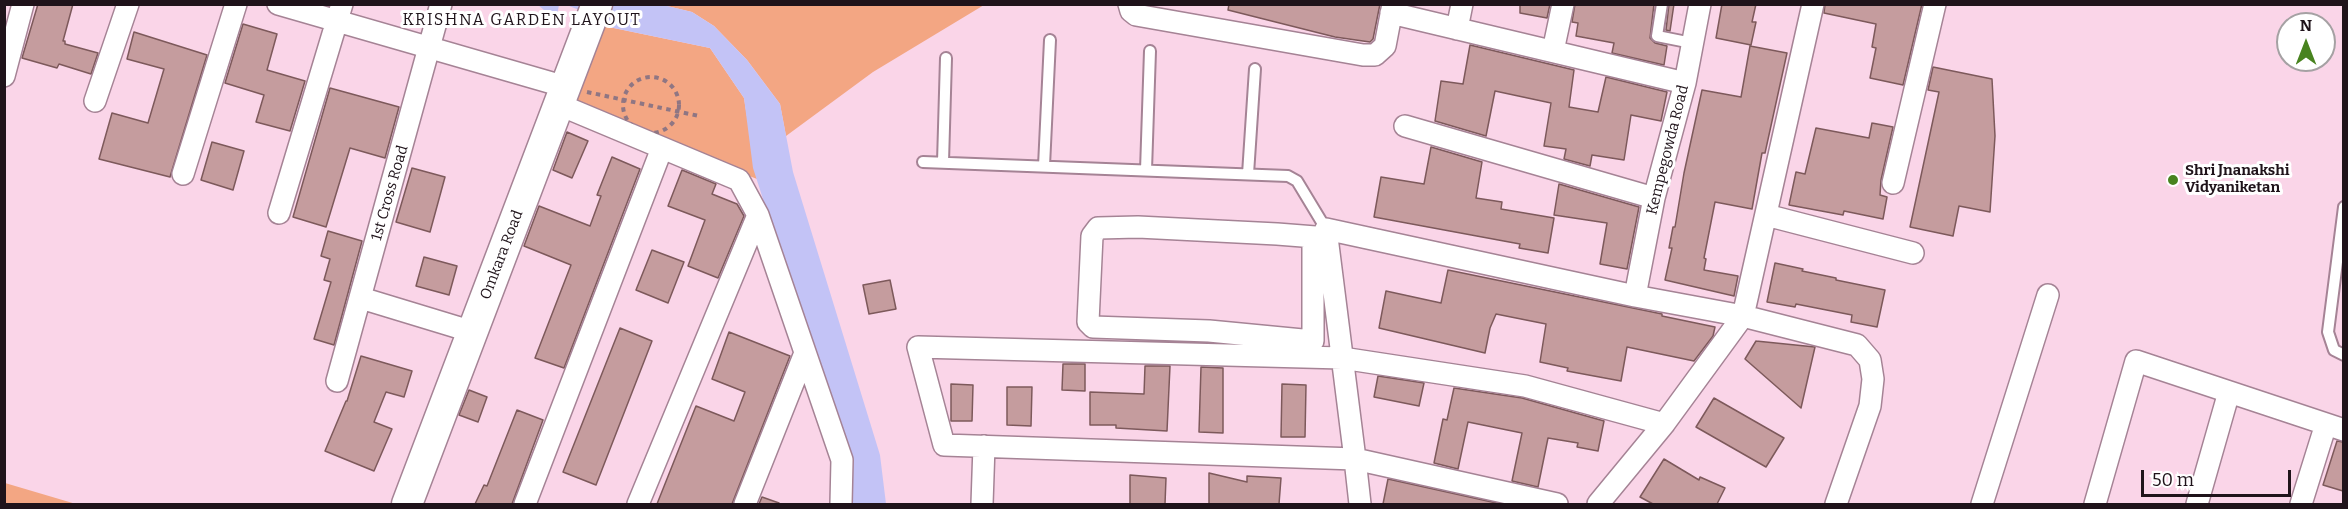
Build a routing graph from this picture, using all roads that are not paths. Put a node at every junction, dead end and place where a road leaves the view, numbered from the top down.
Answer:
1 (22, 4) edge
2 (128, 4) edge
3 (236, 4) edge
4 (278, 4) edge
5 (441, 4) edge
6 (597, 4) edge
7 (1129, 4) edge
8 (1462, 4) edge
9 (1563, 4) edge
10 (1662, 4) edge
11 (1700, 4) edge
12 (1814, 4) edge
13 (1935, 4) edge
14 (1392, 9) edge
15 (339, 13) edge
16 (1457, 29) junction
17 (1050, 40) dead end
18 (1692, 43) junction
19 (430, 48) junction
20 (1150, 51) dead end
21 (1553, 51) junction
22 (946, 58) dead end
23 (1255, 69) dead end
24 (4, 76) edge
25 (1685, 82) junction
26 (563, 96) junction
27 (94, 101) dead end
28 (1405, 126) dead end
29 (663, 148) junction
30 (923, 162) dead end
31 (943, 162) junction
32 (1044, 166) junction
33 (1146, 170) junction
34 (183, 174) dead end
35 (1248, 174) junction
36 (1893, 183) dead end
37 (1654, 198) junction
38 (2343, 207) edge
39 (279, 213) dead end
40 (758, 215) junction
41 (1766, 215) junction
42 (1322, 235) junction
43 (1913, 253) dead end
44 (2048, 294) dead end
45 (1635, 296) junction
46 (361, 297) junction
47 (1743, 316) junction
48 (473, 332) junction
49 (805, 353) junction
50 (2343, 355) edge
51 (1342, 358) junction
52 (337, 381) dead end
53 (2229, 392) junction
54 (1664, 424) junction
55 (2335, 427) edge
56 (984, 446) junction
57 (1356, 459) junction
58 (407, 504) edge
59 (525, 504) edge
60 (638, 504) edge
61 (745, 504) edge
62 (841, 504) edge
63 (982, 504) edge
64 (1360, 504) edge
65 (1557, 504) edge
66 (1598, 504) edge
67 (1836, 504) edge
68 (1982, 504) edge
69 (2095, 504) edge
70 (2197, 504) edge
71 (2301, 504) edge

1 - 24 street
2 - 27 street
3 - 34 street
4 - 15 street
5 - 19 street, 1st Cross Road
6 - 26 street, Omkara Road
7 - 14 street
8 - 16 street
9 - 21 street
10 - 18 lane
11 - 18 street, Kempegowda Road
12 - 41 street
13 - 36 street
14 - 16 street
15 - 19 street
15 - 39 street
16 - 21 street
17 - 32 lane
18 - 25 street, Kempegowda Road
19 - 26 street
19 - 46 street, 1st Cross Road
20 - 33 lane
21 - 25 street
22 - 31 lane
23 - 35 lane
25 - 37 street, Kempegowda Road
26 - 29 street
26 - 48 street, Omkara Road
28 - 37 street
29 - 40 street
29 - 59 street
30 - 31 lane
31 - 32 lane
32 - 33 lane
33 - 35 lane
35 - 42 lane
37 - 45 street, Kempegowda Road
38 - 50 lane
40 - 49 street
40 - 60 street
41 - 43 street
41 - 47 street
42 - 42 street
42 - 45 street
42 - 51 street
44 - 68 street
45 - 47 street
46 - 48 street
46 - 52 street, 1st Cross Road
47 - 54 street
47 - 67 street
48 - 58 street, Omkara Road
49 - 61 street
49 - 62 street
51 - 54 street
51 - 56 street
51 - 57 street
53 - 55 street
53 - 69 street
53 - 70 street
54 - 66 street
55 - 71 street
56 - 57 street
56 - 63 street
57 - 64 street
57 - 65 street

